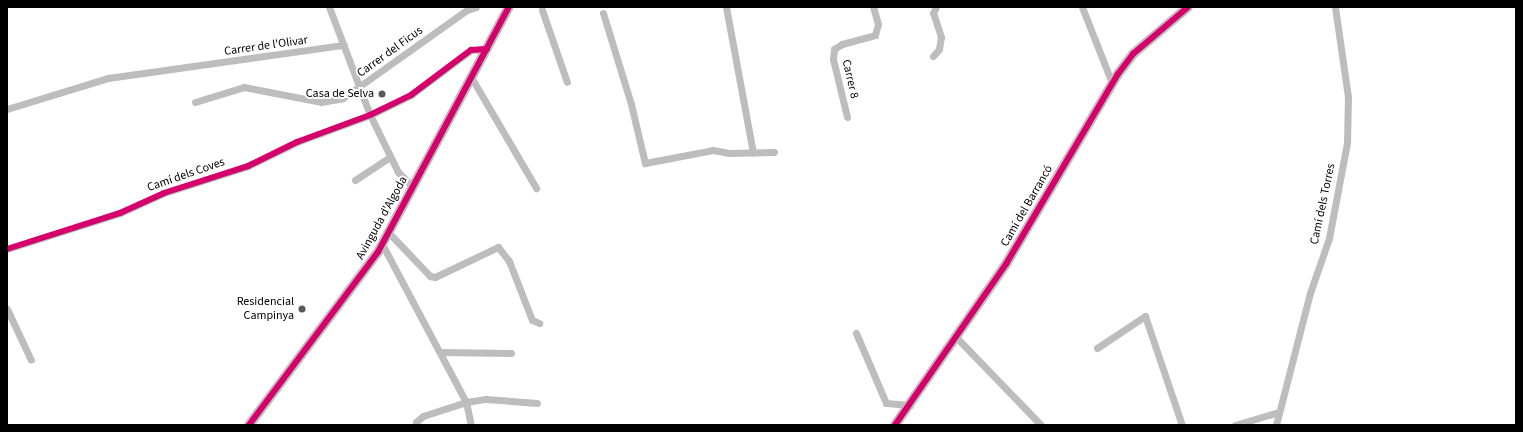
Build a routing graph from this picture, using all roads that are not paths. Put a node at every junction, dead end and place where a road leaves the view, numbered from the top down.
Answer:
1 (330, 7) edge
2 (476, 7) edge
3 (509, 7) edge
4 (726, 7) edge
5 (873, 7) edge
6 (936, 7) edge
7 (1082, 7) edge
8 (1188, 7) edge
9 (1335, 7) edge
10 (542, 10) dead end
11 (603, 13) dead end
12 (344, 45) junction
13 (486, 48) junction
14 (932, 56) dead end
15 (471, 76) junction
16 (567, 82) dead end
17 (1112, 83) junction
18 (360, 88) junction
19 (196, 102) dead end
20 (7, 109) edge
21 (370, 115) junction
22 (847, 117) dead end
23 (774, 152) dead end
24 (753, 153) junction
25 (390, 157) junction
26 (355, 180) dead end
27 (413, 187) junction
28 (536, 188) dead end
29 (388, 232) junction
30 (382, 244) junction
31 (7, 249) edge
32 (7, 309) edge
33 (539, 323) dead end
34 (856, 333) dead end
35 (956, 337) junction
36 (1097, 348) dead end
37 (441, 352) junction
38 (511, 353) dead end
39 (31, 360) dead end
40 (466, 402) junction
41 (537, 403) dead end
42 (910, 405) junction
43 (1279, 412) junction
44 (249, 425) edge
45 (417, 425) edge
46 (471, 425) edge
47 (895, 425) edge
48 (1041, 425) edge
49 (1182, 425) edge
50 (1235, 425) edge
51 (1276, 425) edge

1 - 12 street
2 - 18 street, Carrer del Ficus
3 - 13 street, Avinguda d'Algoda
4 - 24 street
5 - 22 street, Carrer 8
6 - 14 street
7 - 17 street
8 - 17 street, Camí del Barrancó
9 - 43 street, Camí dels Torres
10 - 16 street
11 - 24 street
12 - 18 street
12 - 20 street, Carrer de l'Olivar
13 - 15 street, Avinguda d'Algoda
13 - 21 street, Camí dels Coves
15 - 27 street, Avinguda d'Algoda
15 - 28 street
17 - 35 street, Camí del Barrancó
18 - 19 street, Carrer del Ficus
18 - 21 street
21 - 25 street
21 - 31 street, Camí dels Coves
23 - 24 street
25 - 26 street
25 - 27 street
27 - 29 street, Avinguda d'Algoda
29 - 30 street, Avinguda d'Algoda
29 - 33 street
30 - 37 street
30 - 44 street, Avinguda d'Algoda
32 - 39 street
34 - 42 street
35 - 42 street, Camí del Barrancó
35 - 48 street
36 - 49 street
37 - 38 street
37 - 40 street
40 - 41 street
40 - 45 street
40 - 46 street
42 - 47 street, Camí del Barrancó
43 - 50 street
43 - 51 street, Camí dels Torres

